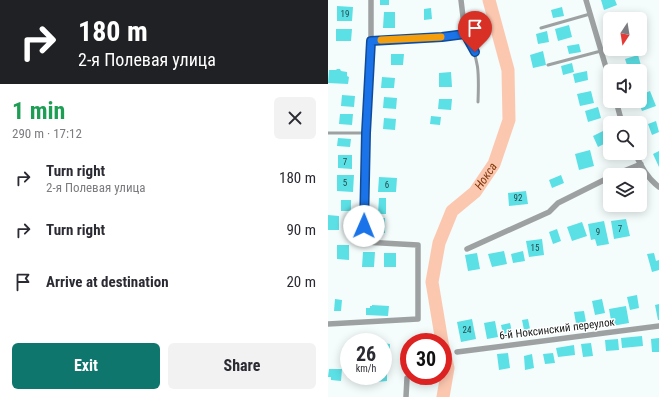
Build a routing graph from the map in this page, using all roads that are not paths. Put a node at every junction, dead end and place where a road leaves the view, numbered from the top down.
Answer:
1 (371, 0) edge
2 (462, 0) edge
3 (586, 0) edge
4 (590, 14) junction
5 (542, 28) dead end
6 (465, 34) junction
7 (371, 41) junction
8 (601, 51) junction
9 (605, 64) edge
10 (548, 65) dead end
11 (478, 102) dead end
12 (328, 133) edge
13 (366, 133) junction
14 (639, 160) edge
15 (641, 164) junction
16 (631, 168) edge
17 (603, 180) edge
18 (659, 187) edge
19 (467, 249) dead end
20 (328, 324) edge
21 (659, 326) edge
22 (457, 352) dead end
23 (407, 385) edge
24 (406, 397) edge

1 - 7 street
2 - 6 street
3 - 4 street
4 - 5 lane
4 - 8 street
6 - 7 street
6 - 11 lane
7 - 13 street
8 - 9 street
8 - 10 lane
12 - 13 lane
13 - 20 street
14 - 15 street
15 - 16 street
15 - 18 street
17 - 19 street
21 - 22 street, 6-й Ноксинский переулок
23 - 24 street

